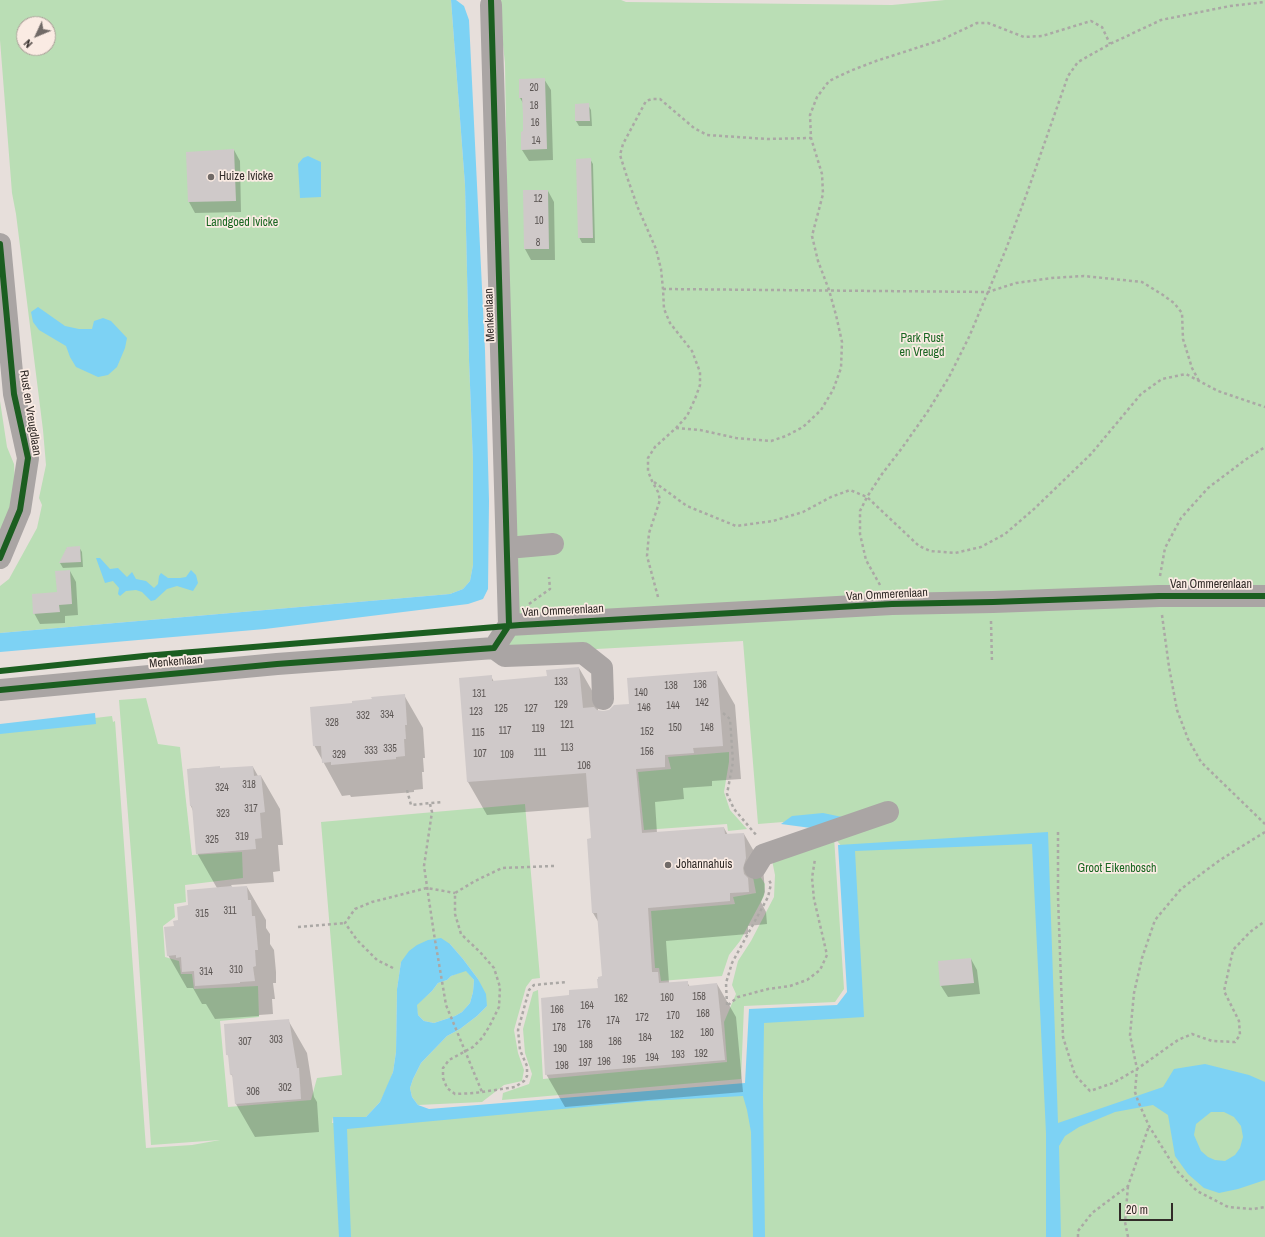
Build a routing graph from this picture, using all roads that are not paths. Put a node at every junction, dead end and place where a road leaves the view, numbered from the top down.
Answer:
1 (491, 5) dead end
2 (0, 244) edge
3 (553, 544) dead end
4 (507, 548) junction
5 (0, 558) edge
6 (1265, 596) edge
7 (510, 626) junction
8 (494, 648) junction
9 (0, 690) edge
10 (603, 699) dead end
11 (888, 812) dead end
12 (755, 868) dead end

1 - 4 street, Menkenlaan
2 - 5 street, Rust en Vreugdlaan
3 - 4 street
4 - 7 street, Menkenlaan
6 - 7 street, Van Ommerenlaan
7 - 8 street
8 - 9 street, Menkenlaan
8 - 10 street
11 - 12 street

